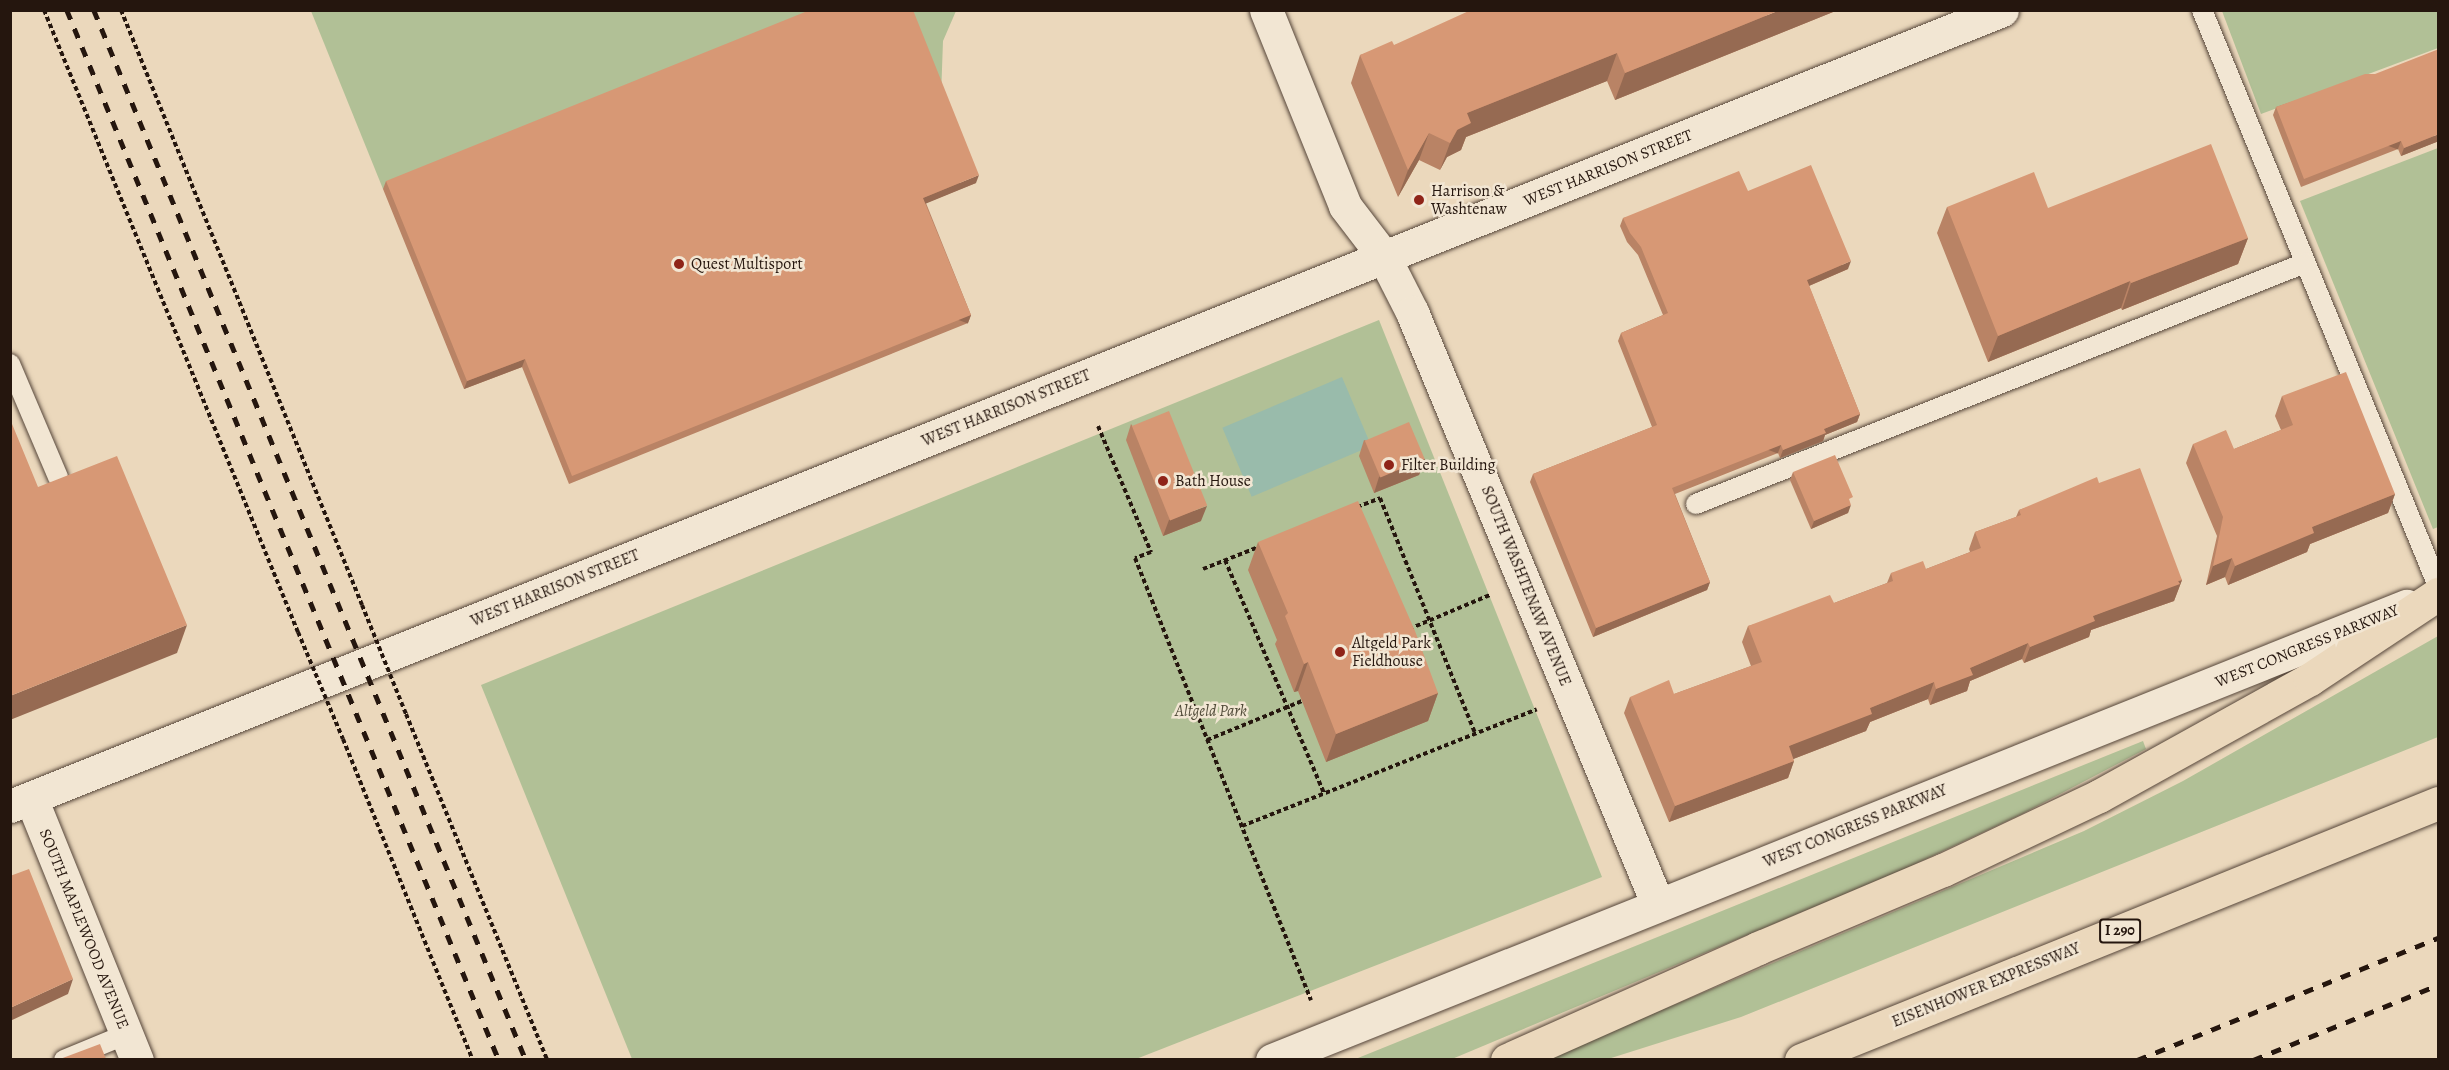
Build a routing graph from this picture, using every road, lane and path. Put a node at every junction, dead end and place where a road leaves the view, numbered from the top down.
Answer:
1 (44, 10) edge
2 (121, 10) edge
3 (1266, 10) edge
4 (2002, 10) edge
5 (2202, 10) edge
6 (1384, 257) junction
7 (2304, 263) junction
8 (10, 364) edge
9 (1098, 426) dead end
10 (58, 477) edge
11 (1696, 504) dead end
12 (1346, 512) edge
13 (1269, 543) edge
14 (1225, 560) junction
15 (1203, 569) dead end
16 (2439, 586) edge
17 (2439, 594) edge
18 (1490, 595) dead end
19 (1430, 620) junction
20 (1404, 631) edge
21 (1302, 701) dead end
22 (1288, 707) junction
23 (1537, 709) dead end
24 (1475, 733) junction
25 (1207, 740) junction
26 (1324, 793) junction
27 (21, 802) edge
28 (2439, 803) edge
29 (1242, 826) junction
30 (1658, 905) junction
31 (1311, 1000) dead end
32 (132, 1047) edge
33 (64, 1059) edge
34 (473, 1059) edge
35 (547, 1059) edge
36 (1272, 1059) edge
37 (1507, 1059) edge
38 (1801, 1059) edge

1 - 34 path, bridge
2 - 35 path, bridge
3 - 6 street, SOUTH WASHTENAW AVENUE
4 - 6 street, WEST HARRISON STREET
5 - 7 lane
6 - 27 street, WEST HARRISON STREET
6 - 30 street, SOUTH WASHTENAW AVENUE
7 - 11 lane
7 - 16 lane
8 - 10 lane
9 - 25 path
12 - 19 path
13 - 14 path
14 - 15 path
14 - 22 path
17 - 30 street, WEST CONGRESS PARKWAY
17 - 37 highway
18 - 19 path
19 - 20 path
19 - 24 path
21 - 22 path
22 - 25 path
22 - 26 path
23 - 24 path
24 - 26 path
25 - 29 path
26 - 29 path
27 - 32 street, SOUTH MAPLEWOOD AVENUE
28 - 38 highway, EISENHOWER EXPRESSWAY / I 290
29 - 31 path
30 - 36 street, WEST CONGRESS PARKWAY
32 - 33 lane

